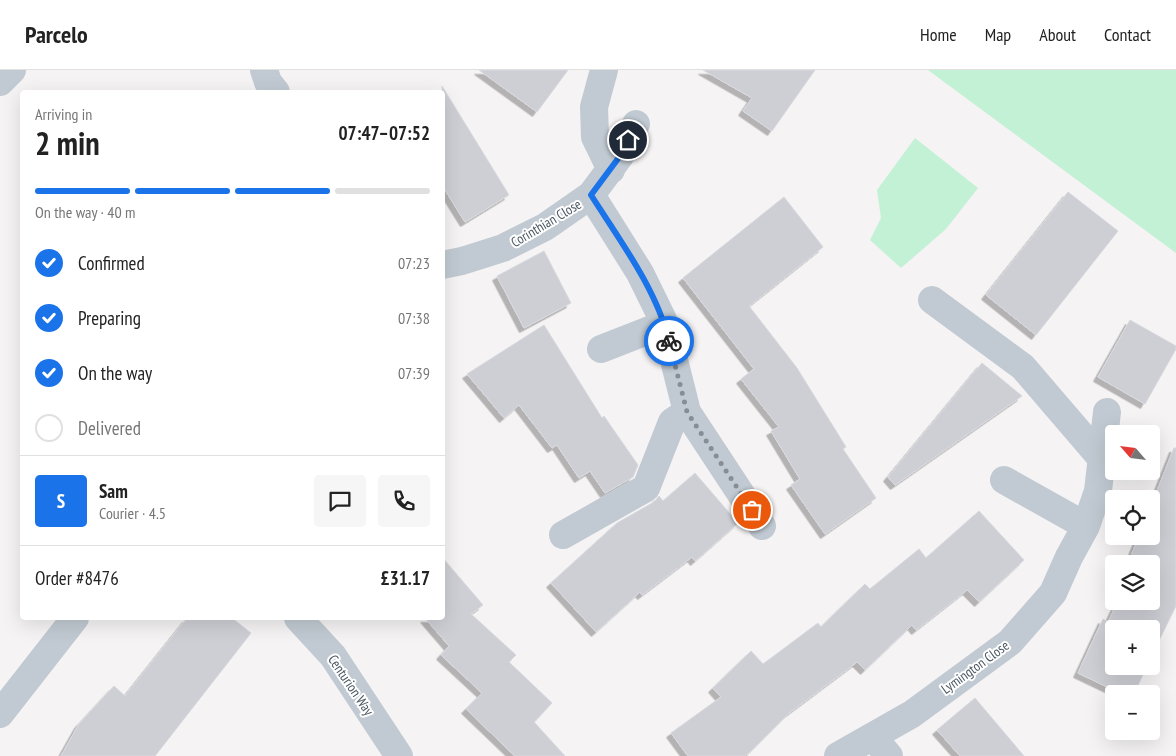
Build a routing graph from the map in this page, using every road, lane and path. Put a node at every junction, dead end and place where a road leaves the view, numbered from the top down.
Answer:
1 (12, 70) edge
2 (264, 70) edge
3 (604, 70) edge
4 (0, 82) edge
5 (274, 90) edge
6 (636, 124) dead end
7 (611, 170) junction
8 (591, 195) junction
9 (445, 265) edge
10 (932, 300) dead end
11 (665, 324) junction
12 (602, 349) dead end
13 (687, 412) junction
14 (1107, 412) dead end
15 (1101, 458) junction
16 (1004, 480) dead end
17 (762, 526) dead end
18 (1086, 526) junction
19 (563, 535) dead end
20 (73, 620) edge
21 (300, 620) edge
22 (1, 712) edge
23 (881, 746) edge
24 (399, 756) edge
25 (838, 756) edge

1 - 4 street
2 - 5 street
3 - 7 street
6 - 7 street, Corinthian Close
7 - 8 street, Corinthian Close
8 - 9 street, Corinthian Close
8 - 11 street, Corinthian Close
10 - 15 street
11 - 12 street
11 - 13 street, Corinthian Close
13 - 17 street, Corinthian Close
13 - 19 street
14 - 15 street, Lymington Close
15 - 18 street, Lymington Close
16 - 18 street
18 - 23 street, Lymington Close
20 - 22 street
21 - 24 street, Centurion Way
23 - 25 street, Lymington Close

